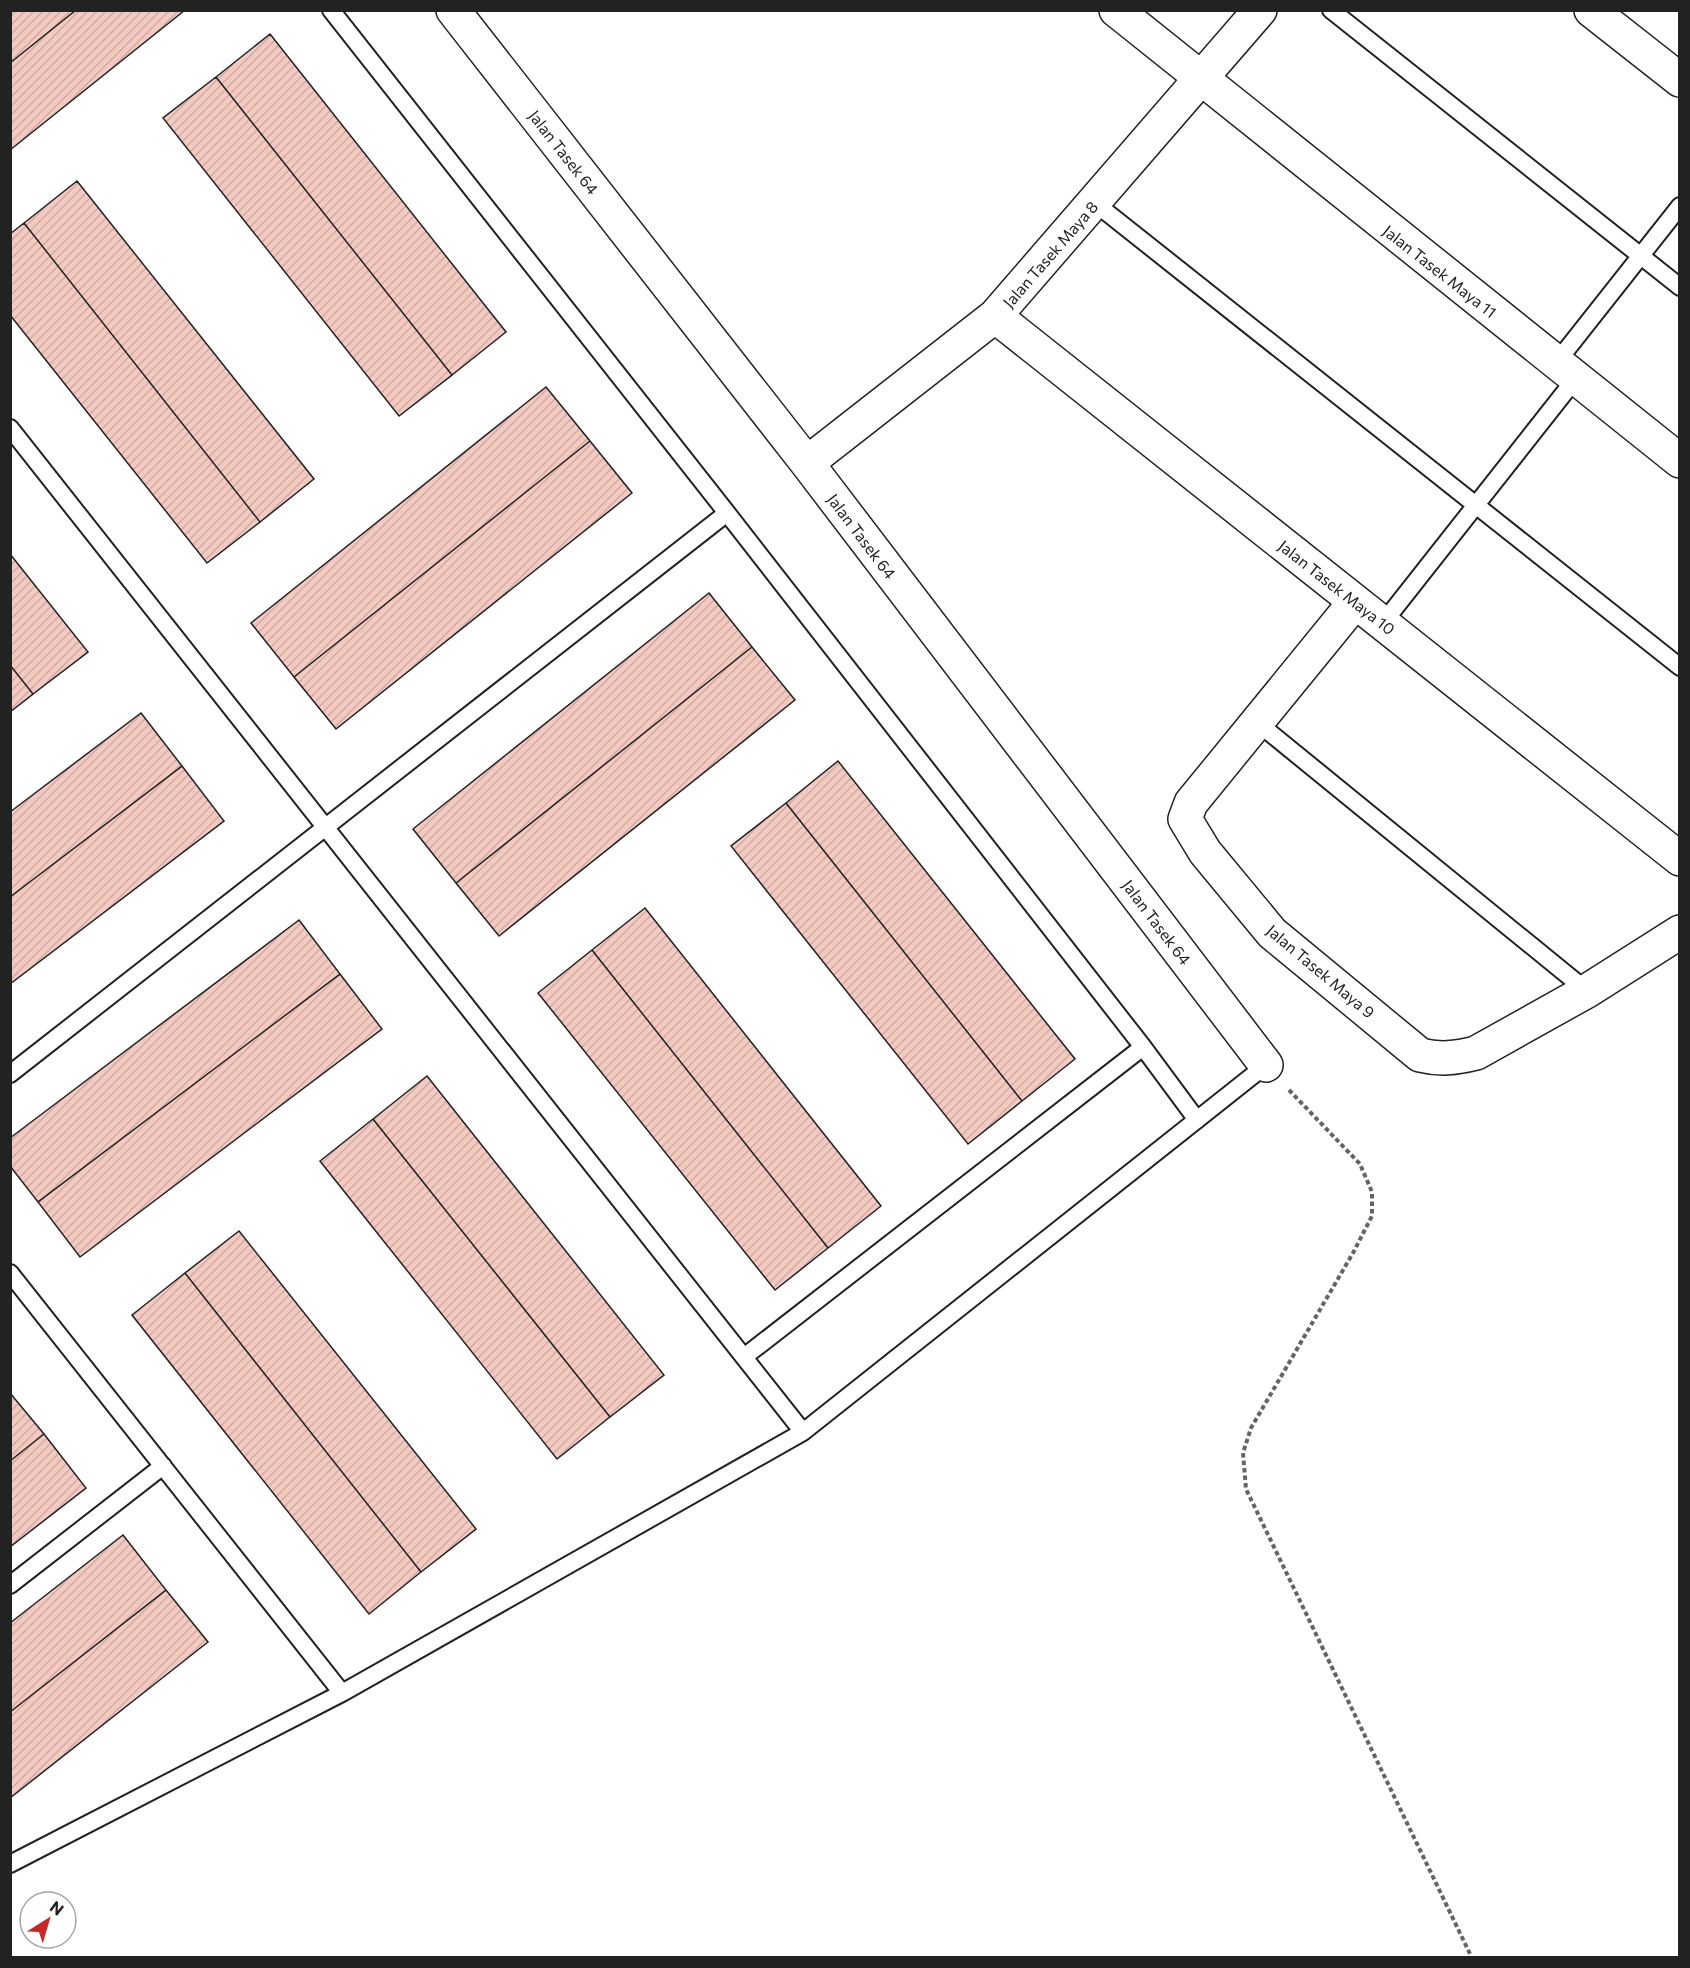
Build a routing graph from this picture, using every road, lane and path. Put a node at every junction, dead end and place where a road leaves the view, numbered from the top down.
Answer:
1 (331, 10) edge
2 (453, 10) edge
3 (1116, 10) edge
4 (1260, 10) edge
5 (1331, 10) edge
6 (1591, 10) edge
7 (1680, 80) edge
8 (1200, 81) junction
9 (1095, 203) junction
10 (1680, 206) edge
11 (1640, 256) junction
12 (1680, 287) edge
13 (995, 316) junction
14 (1566, 371) junction
15 (10, 428) edge
16 (1680, 460) edge
17 (807, 463) junction
18 (1476, 505) junction
19 (728, 513) junction
20 (1355, 602) junction
21 (1383, 623) junction
22 (1680, 667) edge
23 (1258, 723) junction
24 (326, 827) junction
25 (1680, 859) edge
26 (1680, 932) edge
27 (1587, 991) junction
28 (1143, 1047) junction
29 (1266, 1065) junction
30 (10, 1074) edge
31 (1197, 1120) junction
32 (10, 1273) edge
33 (744, 1357) junction
34 (803, 1432) junction
35 (163, 1466) junction
36 (10, 1585) edge
37 (342, 1693) junction
38 (10, 1864) edge
39 (1472, 1958) edge

1 - 19 lane
2 - 17 street, Jalan Tasek 64
3 - 8 street, Jalan Tasek Maya 11
4 - 8 street, Jalan Tasek Maya 8
5 - 11 lane
6 - 7 street
8 - 9 street, Jalan Tasek Maya 8
8 - 14 street, Jalan Tasek Maya 11
9 - 13 street, Jalan Tasek Maya 8
9 - 18 lane
10 - 11 lane
11 - 12 lane
11 - 14 lane
13 - 17 street, Jalan Tasek Maya 8
13 - 20 street, Jalan Tasek Maya 10
14 - 16 street, Jalan Tasek Maya 11
14 - 18 lane
15 - 24 lane
17 - 29 street, Jalan Tasek 64
18 - 21 lane
18 - 22 lane
19 - 24 lane
19 - 28 lane
20 - 21 street, Jalan Tasek Maya 10
20 - 23 street
21 - 25 street, Jalan Tasek Maya 10
23 - 27 lane
23 - 27 street, Jalan Tasek Maya 9
24 - 30 lane
24 - 33 lane
26 - 27 street
28 - 31 lane
28 - 33 lane
29 - 31 lane
29 - 39 path
31 - 34 lane
32 - 35 lane
33 - 34 lane
34 - 37 lane
35 - 36 lane
35 - 37 lane
37 - 38 lane

